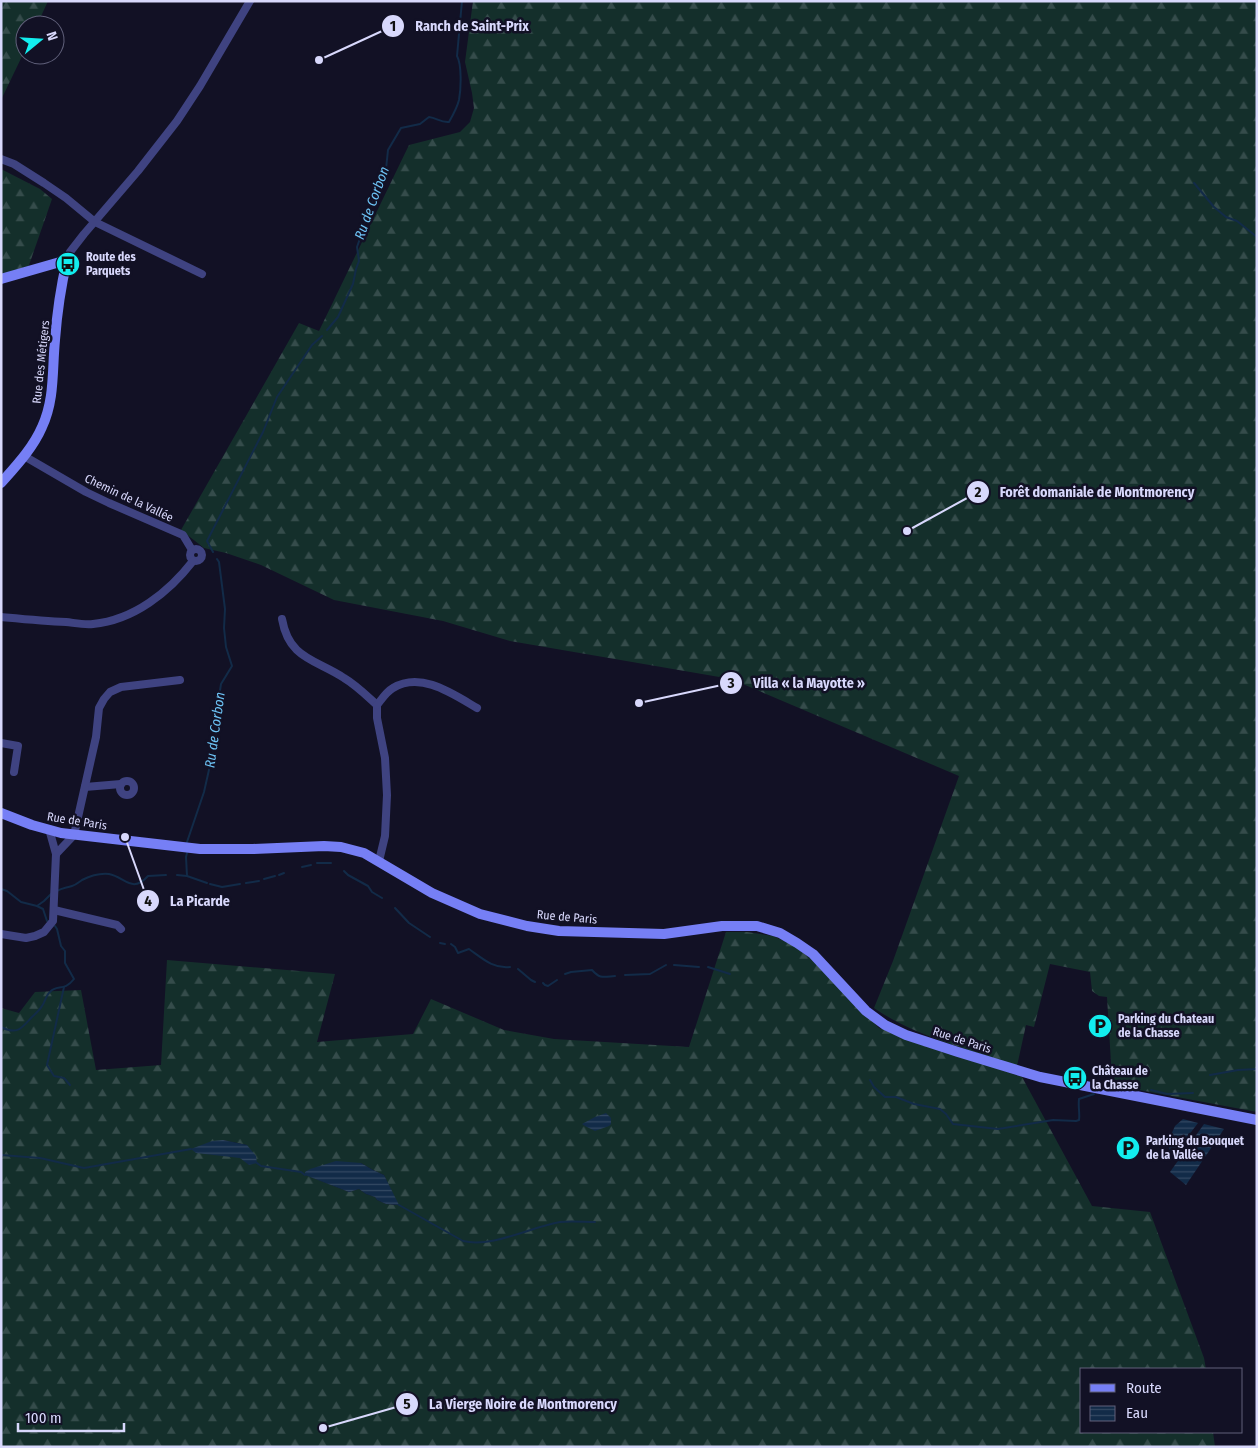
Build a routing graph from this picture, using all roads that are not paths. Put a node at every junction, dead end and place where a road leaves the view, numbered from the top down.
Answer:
1 (250, 1) edge
2 (1, 158) edge
3 (95, 222) junction
4 (67, 260) junction
5 (202, 274) dead end
6 (1, 279) edge
7 (24, 456) junction
8 (1, 483) edge
9 (1, 617) edge
10 (282, 618) dead end
11 (180, 680) dead end
12 (378, 705) junction
13 (476, 708) dead end
14 (1, 743) edge
15 (14, 772) dead end
16 (121, 784) dead end
17 (85, 787) junction
18 (1, 814) edge
19 (49, 830) junction
20 (74, 835) junction
21 (56, 854) junction
22 (379, 861) junction
23 (54, 910) junction
24 (120, 928) dead end
25 (1, 934) edge
26 (1257, 1120) edge

1 - 3 street
2 - 3 street
3 - 4 street
3 - 5 street
4 - 6 main road
4 - 7 main road, Rue des Métigers
7 - 8 main road, Rue des Métigers
7 - 9 street, Chemin de la Vallée
10 - 12 street
11 - 17 street
12 - 13 street
12 - 22 street
14 - 15 street
16 - 17 street
17 - 20 street
18 - 19 main road, Rue de Paris
19 - 20 main road, Rue de Paris
19 - 21 street
20 - 21 street
20 - 22 main road, Rue de Paris
21 - 23 street
22 - 26 main road, Rue de Paris
23 - 24 street
23 - 25 street

